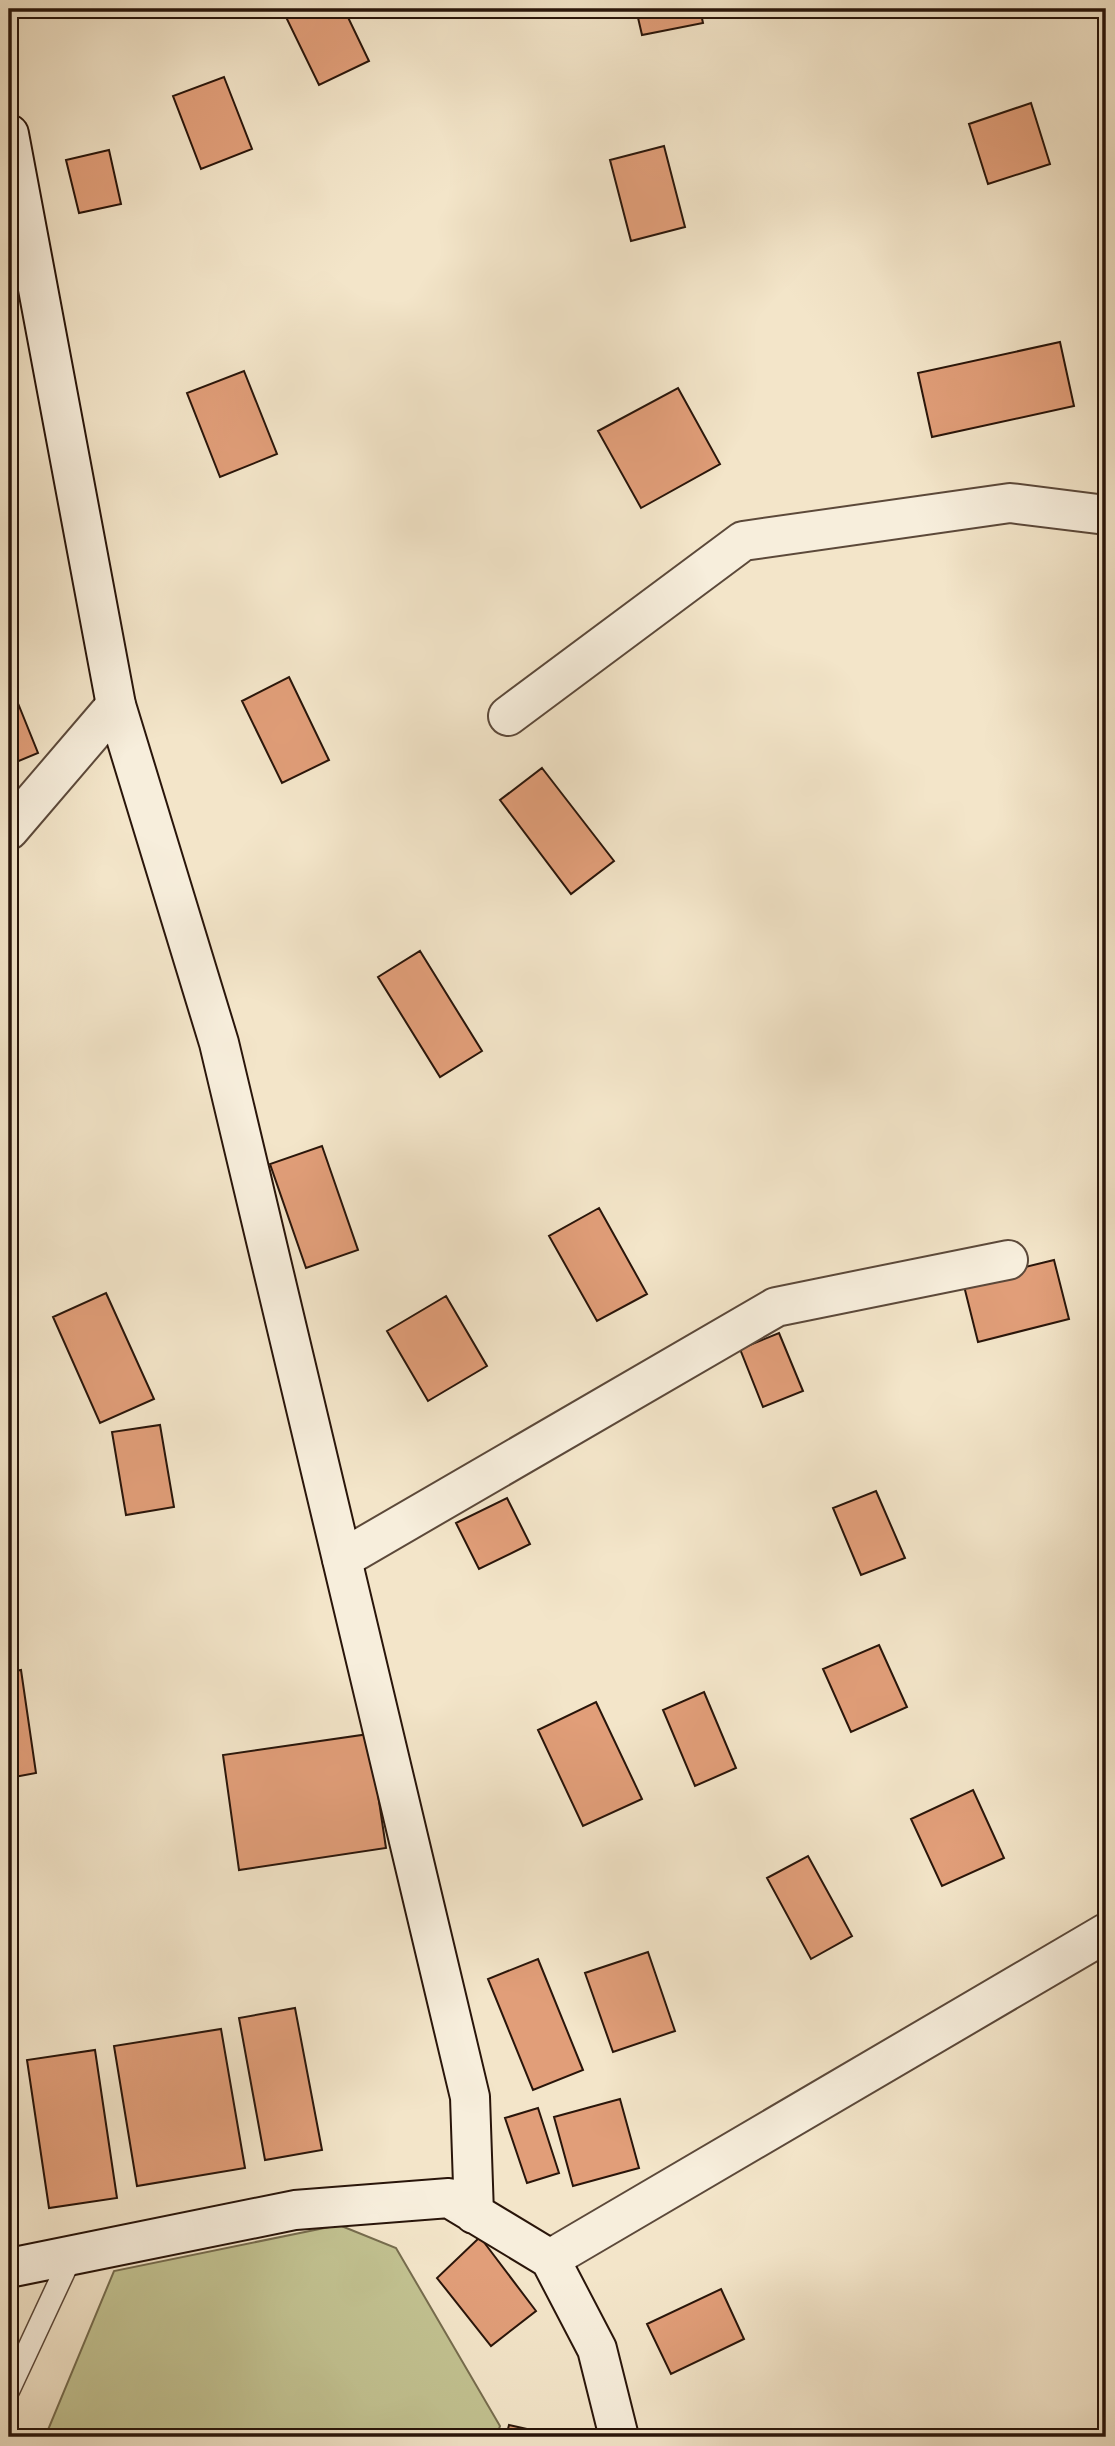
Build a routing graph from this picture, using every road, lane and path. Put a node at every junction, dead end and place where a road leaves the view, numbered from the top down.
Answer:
1 (9, 134) edge
2 (1106, 515) edge
3 (116, 705) junction
4 (508, 716) dead end
5 (9, 831) edge
6 (1008, 1259) dead end
7 (342, 1559) junction
8 (1106, 1933) edge
9 (474, 2214) junction
10 (72, 2255) junction
11 (550, 2259) junction
12 (9, 2268) edge
13 (9, 2390) edge
14 (619, 2437) edge

1 - 3 street
2 - 4 street
3 - 5 street
3 - 7 street
6 - 7 street
7 - 9 street
8 - 11 street
9 - 10 street
9 - 11 street
10 - 12 street
10 - 13 lane
11 - 14 street

